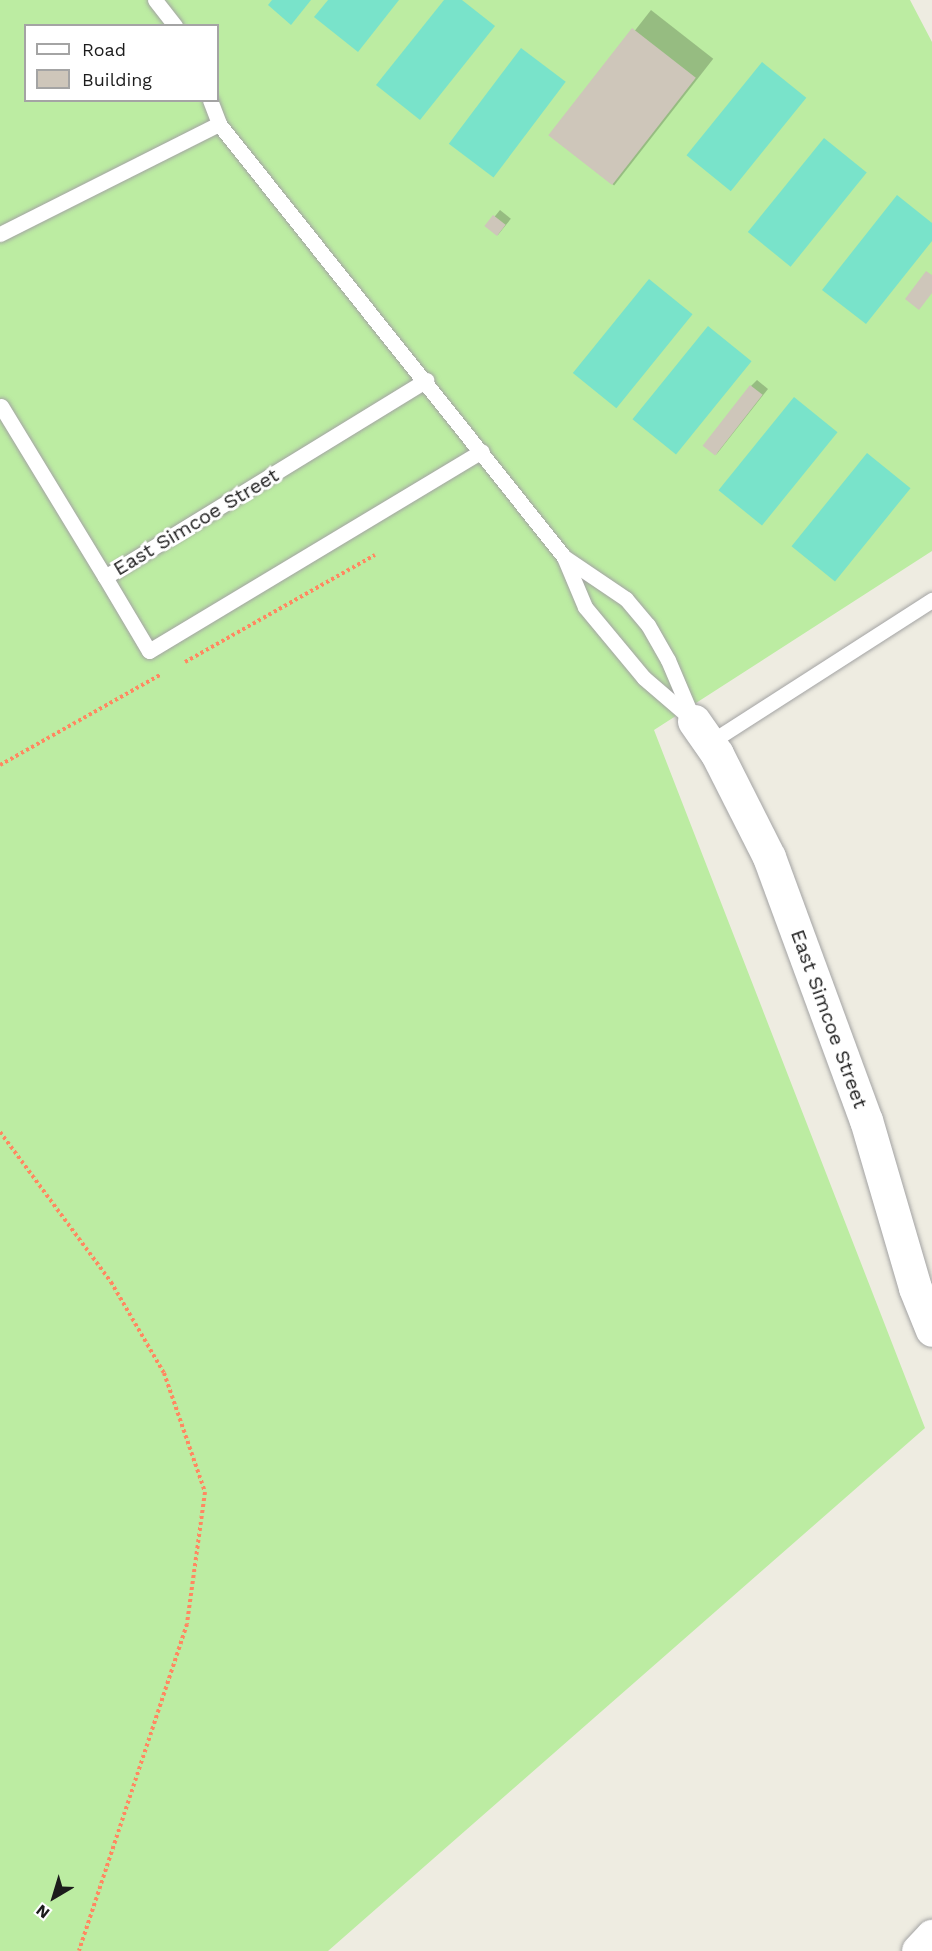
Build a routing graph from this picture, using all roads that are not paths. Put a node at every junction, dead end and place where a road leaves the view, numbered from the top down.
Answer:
1 (155, 0) edge
2 (173, 24) edge
3 (211, 102) edge
4 (219, 123) junction
5 (0, 234) edge
6 (426, 380) junction
7 (1, 406) edge
8 (482, 451) junction
9 (564, 557) junction
10 (105, 577) junction
11 (932, 600) edge
12 (701, 732) junction
13 (932, 1330) edge
14 (932, 1936) edge
15 (918, 1951) edge

1 - 2 lane
3 - 4 lane, East Simcoe Street
4 - 5 lane
4 - 6 lane, East Simcoe Street
6 - 8 lane, East Simcoe Street
6 - 10 lane, East Simcoe Street
7 - 10 lane, East Simcoe Street
8 - 9 lane, East Simcoe Street
8 - 10 lane
9 - 12 lane, East Simcoe Street
9 - 12 lane, East Simcoe Street
11 - 12 lane
12 - 13 street, East Simcoe Street
14 - 15 street

